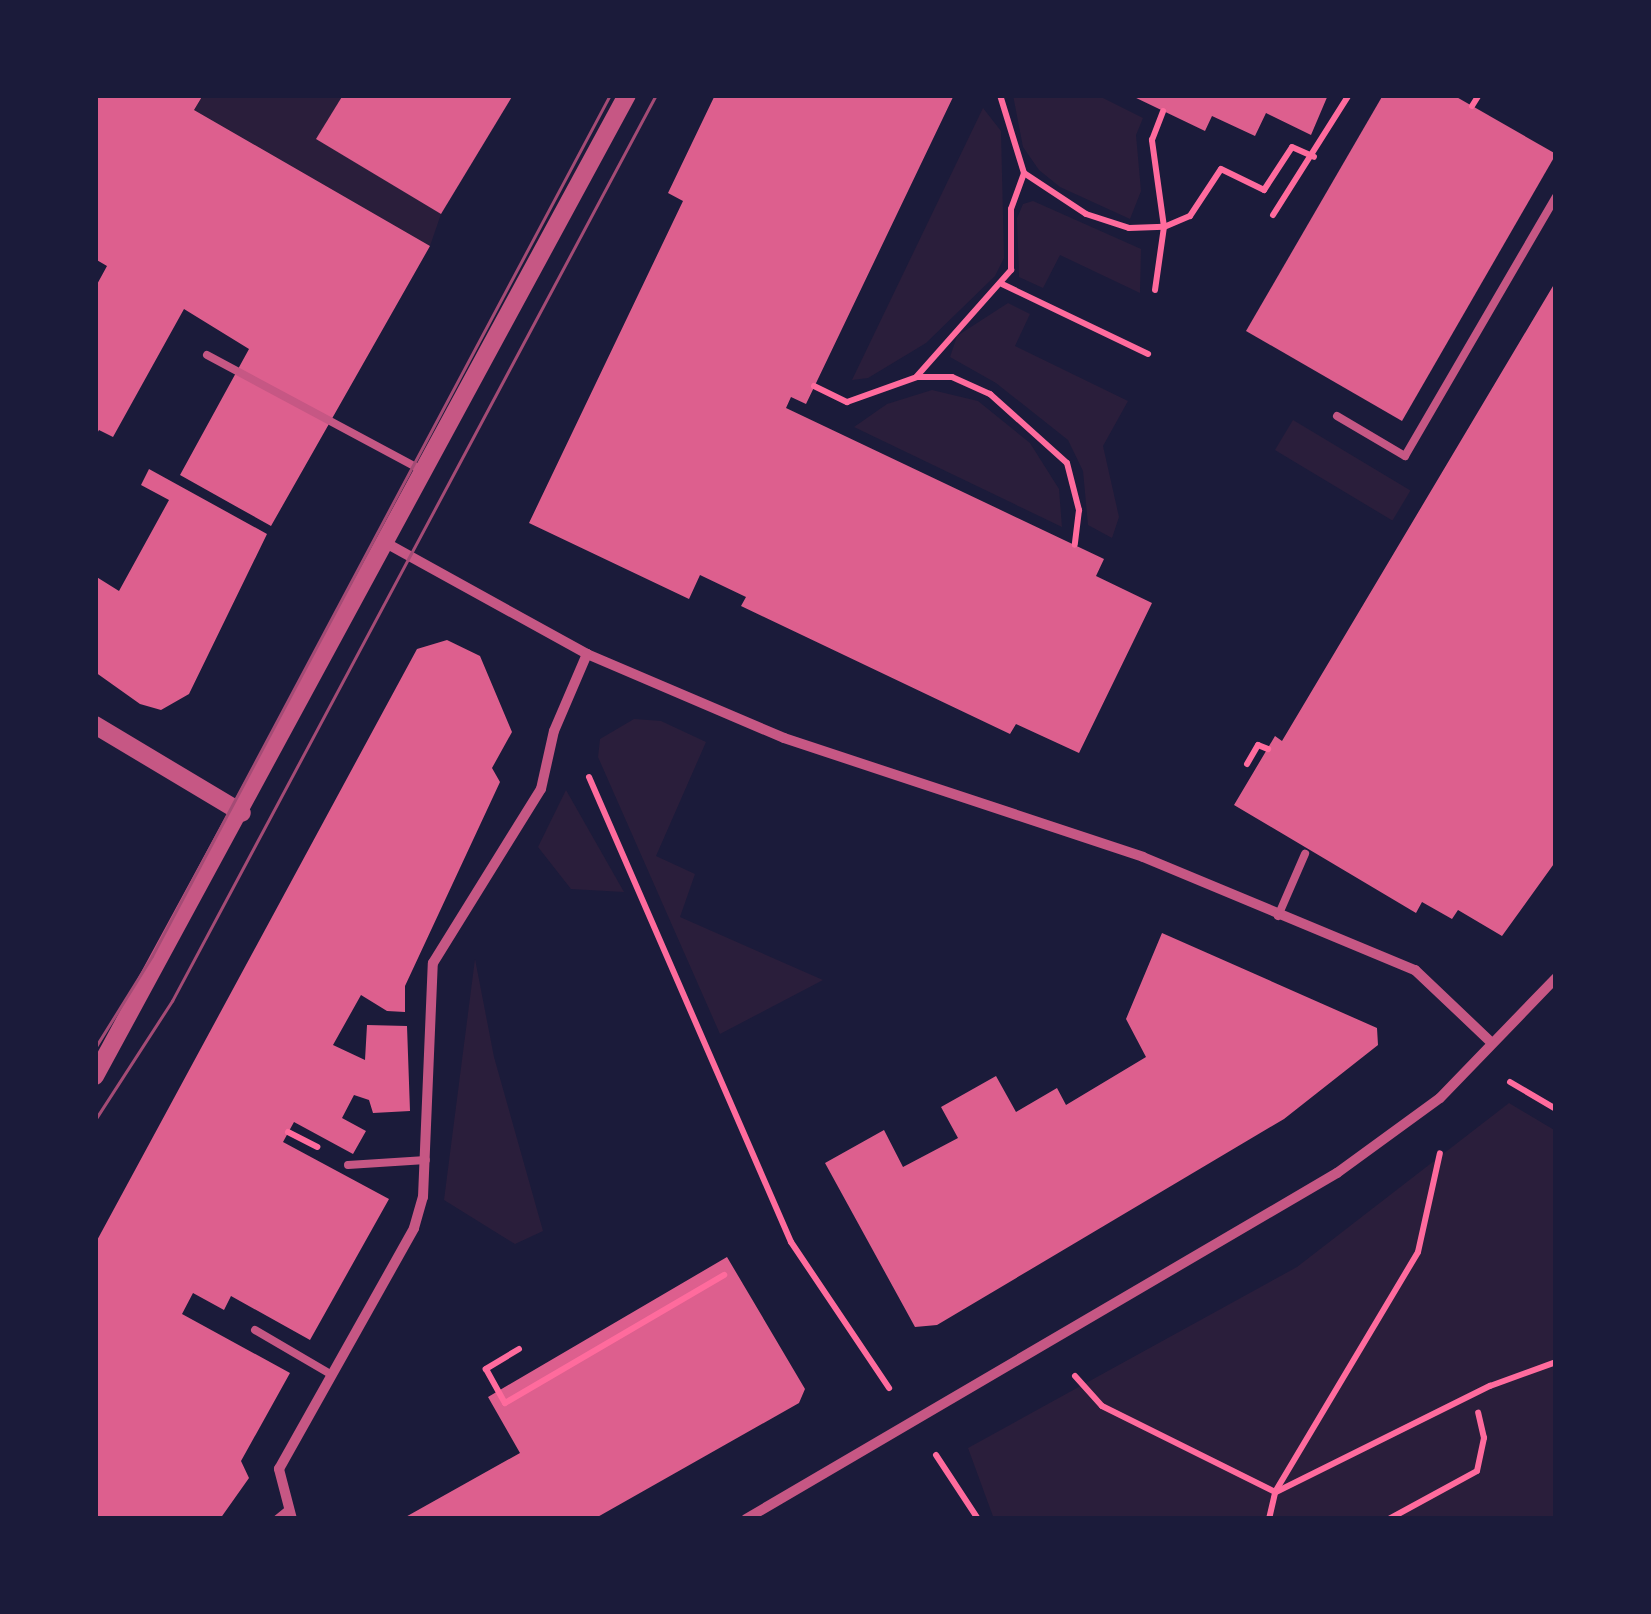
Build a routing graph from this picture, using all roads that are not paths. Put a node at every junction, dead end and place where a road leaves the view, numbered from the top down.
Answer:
1 (627, 95) edge
2 (1556, 197) edge
3 (207, 355) dead end
4 (1337, 416) dead end
5 (425, 472) junction
6 (386, 543) junction
7 (587, 654) junction
8 (95, 725) edge
9 (242, 813) junction
10 (1305, 854) dead end
11 (1278, 916) junction
12 (1556, 978) edge
13 (1492, 1042) junction
14 (95, 1076) edge
15 (426, 1160) junction
16 (348, 1165) dead end
17 (255, 1330) dead end
18 (332, 1375) junction
19 (290, 1515) edge
20 (277, 1519) edge
21 (746, 1519) edge

1 - 5 street
2 - 4 lane
3 - 5 lane
5 - 6 street
6 - 7 street
6 - 9 street
7 - 11 street
7 - 15 street
8 - 9 street
9 - 14 street
10 - 11 lane
11 - 13 street
12 - 13 street
13 - 21 street
15 - 16 lane
15 - 18 street
17 - 18 lane
18 - 19 street
19 - 20 lane

